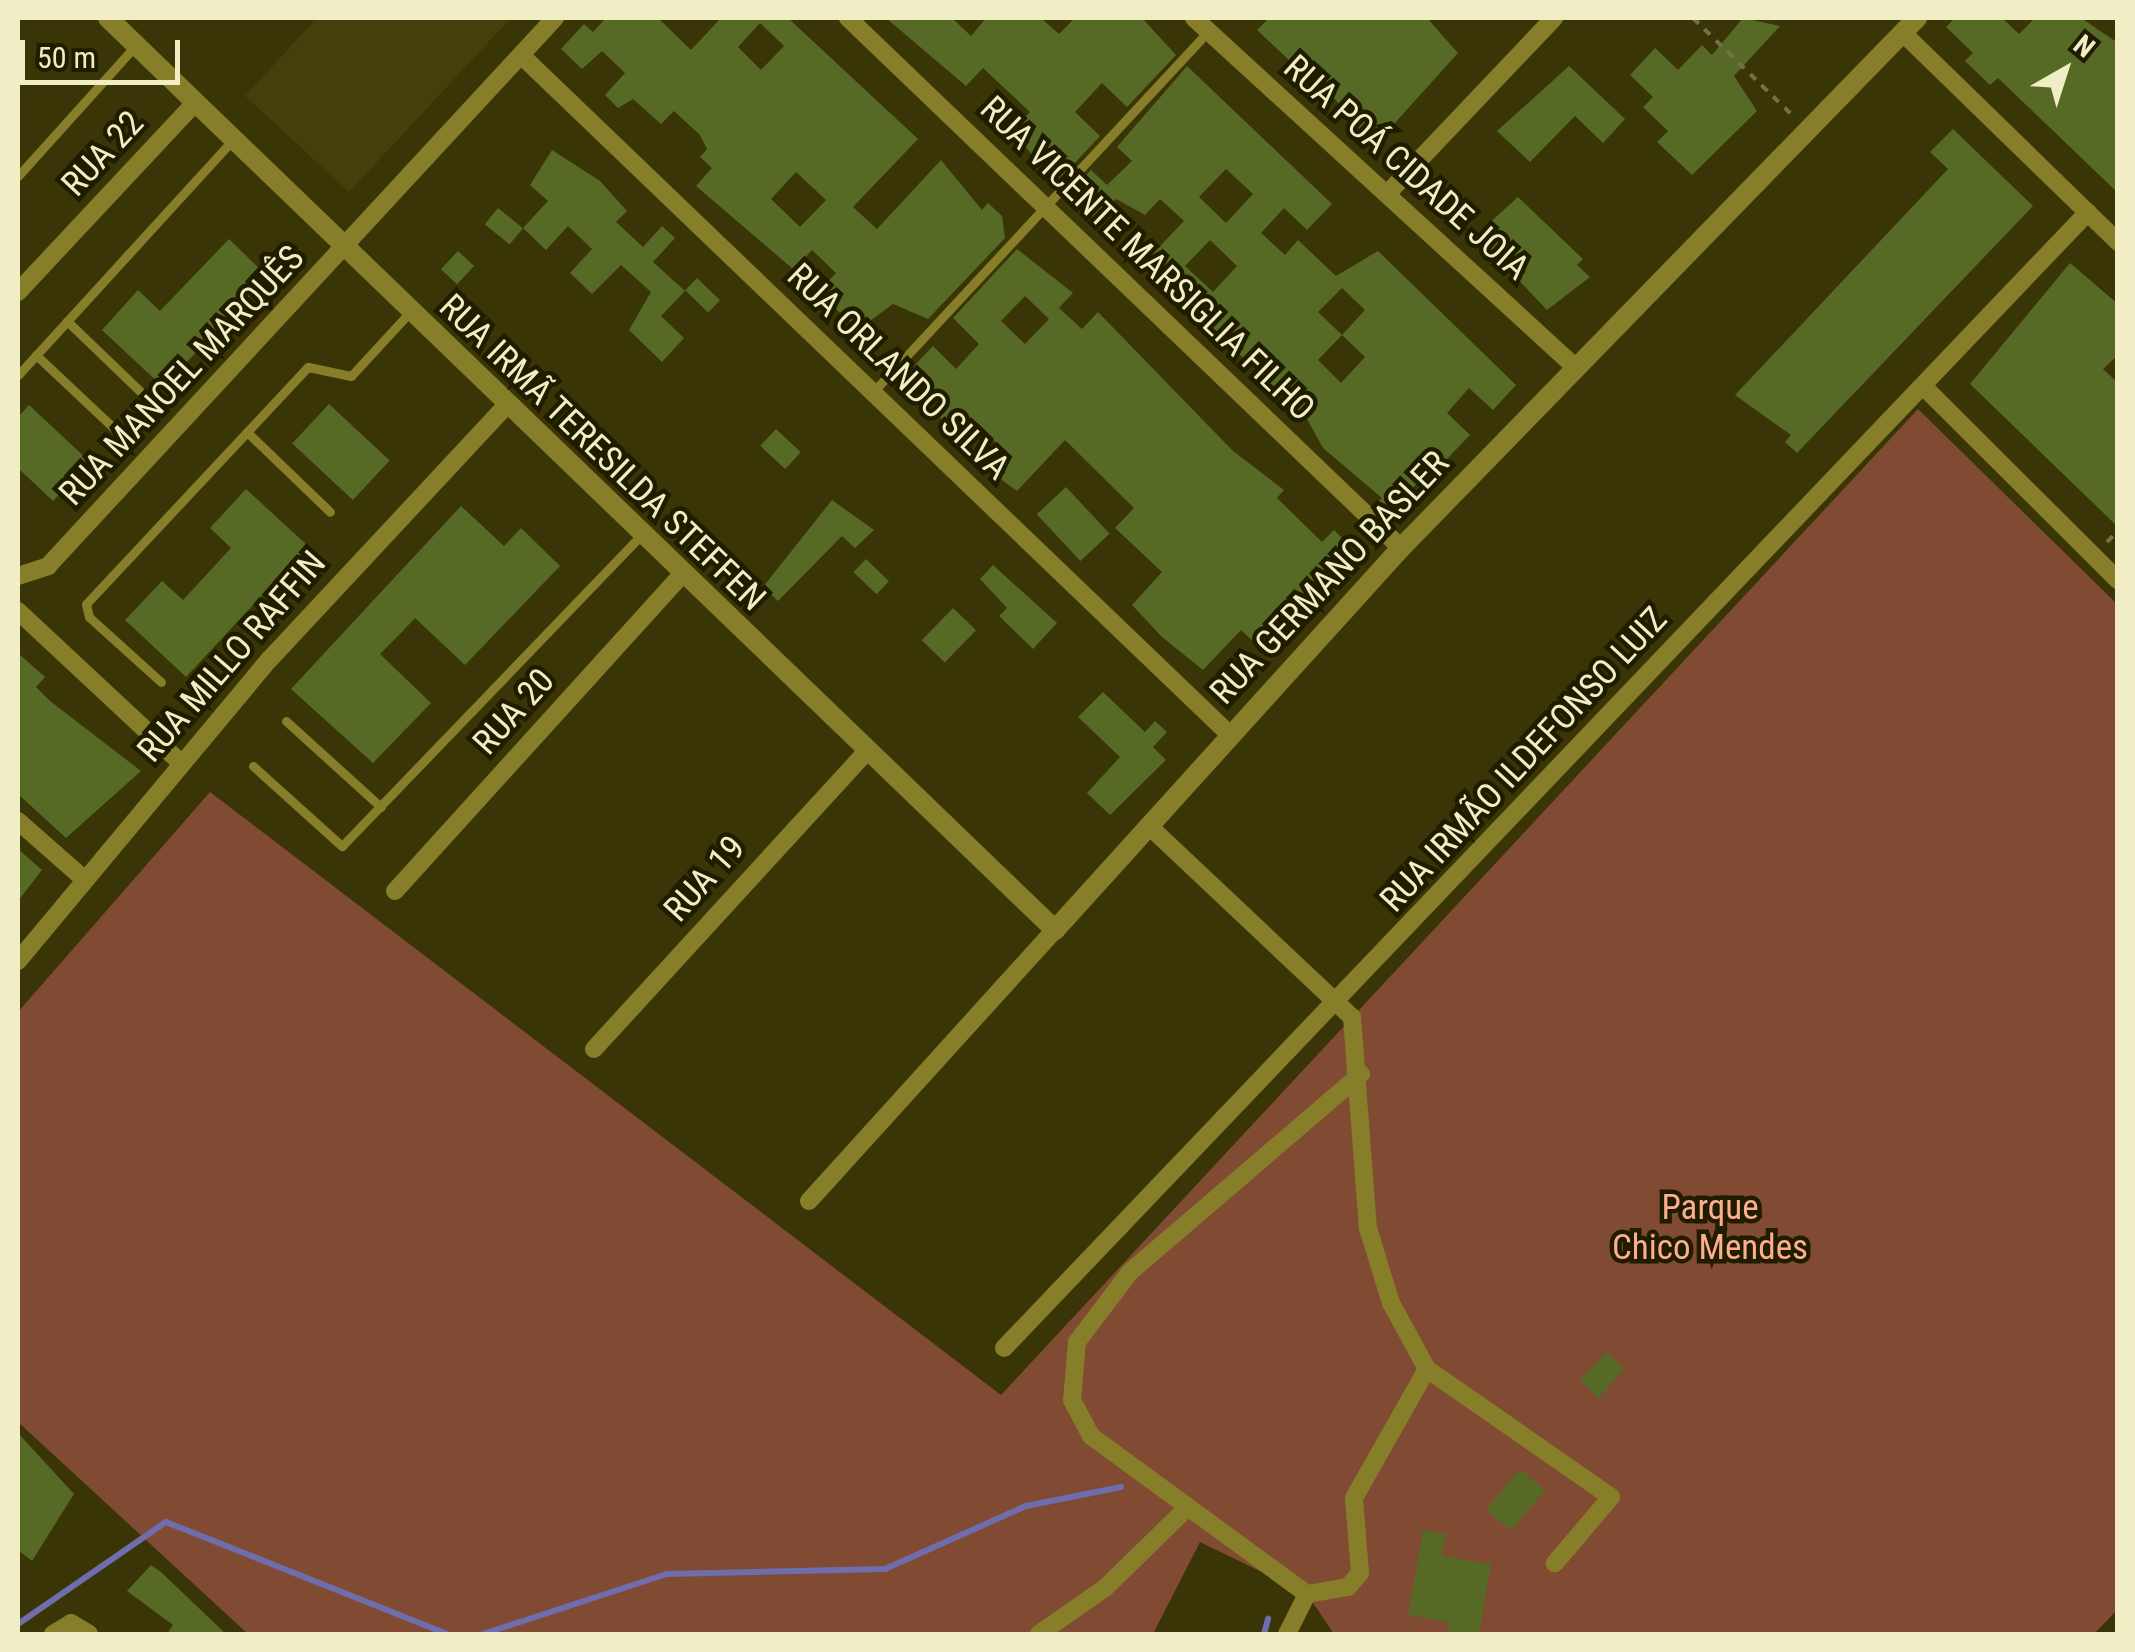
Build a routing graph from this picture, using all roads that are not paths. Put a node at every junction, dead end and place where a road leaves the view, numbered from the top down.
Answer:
1 (108, 18) edge
2 (555, 18) edge
3 (848, 18) edge
4 (1194, 18) edge
5 (1554, 18) edge
6 (1215, 24) edge
7 (1910, 25) edge
8 (136, 45) junction
9 (522, 56) junction
10 (194, 104) junction
11 (232, 141) junction
12 (19, 173) edge
13 (1388, 194) junction
14 (1043, 205) junction
15 (2088, 212) junction
16 (2118, 242) edge
17 (346, 249) junction
18 (18, 292) edge
19 (410, 312) junction
20 (67, 321) junction
21 (36, 355) junction
22 (1574, 366) junction
23 (18, 375) edge
24 (1924, 386) junction
25 (872, 392) junction
26 (149, 400) dead end
27 (507, 406) junction
28 (118, 432) dead end
29 (248, 432) junction
30 (330, 512) dead end
31 (641, 535) junction
32 (1402, 548) junction
33 (18, 576) edge
34 (682, 576) junction
35 (2118, 580) edge
36 (18, 611) edge
37 (162, 682) dead end
38 (286, 721) dead end
39 (1229, 734) junction
40 (865, 753) junction
41 (182, 763) junction
42 (253, 766) dead end
43 (380, 806) junction
44 (18, 821) edge
45 (1149, 826) junction
46 (84, 880) junction
47 (396, 891) dead end
48 (1055, 930) junction
49 (18, 960) edge
50 (1338, 1004) junction
51 (594, 1050) dead end
52 (1361, 1074) junction
53 (808, 1200) dead end
54 (1004, 1348) dead end
55 (1427, 1368) junction
56 (1188, 1508) junction
57 (1554, 1562) dead end
58 (1307, 1594) junction
59 (53, 1634) edge
60 (89, 1634) edge
61 (1038, 1634) edge
62 (1287, 1634) edge

1 - 8 street, RUA IRMÃ TERESILDA STEFFEN
2 - 9 street, RUA MANOEL MARQUÊS
3 - 14 street, RUA VICENTE MARSIGLIA FILHO
4 - 6 street, RUA POÁ CIDADE JOIA
5 - 13 street
6 - 13 street, RUA POÁ CIDADE JOIA
6 - 14 lane
7 - 15 street
7 - 22 street, RUA GERMANO BASLER
8 - 10 street, RUA IRMÃ TERESILDA STEFFEN
8 - 12 lane
9 - 17 street, RUA MANOEL MARQUÊS
9 - 25 street, RUA ORLANDO SILVA
10 - 11 street, RUA IRMÃ TERESILDA STEFFEN
10 - 18 street, RUA 22
11 - 17 street, RUA IRMÃ TERESILDA STEFFEN
11 - 20 lane
13 - 22 street, RUA POÁ CIDADE JOIA
14 - 25 lane
14 - 32 street, RUA VICENTE MARSIGLIA FILHO
15 - 16 street
15 - 24 street, RUA IRMÃO ILDEFONSO LUIZ
17 - 19 street, RUA IRMÃ TERESILDA STEFFEN
17 - 33 street, RUA MANOEL MARQUÊS
19 - 27 street, RUA IRMÃ TERESILDA STEFFEN
19 - 29 lane
20 - 21 lane
20 - 26 lane
21 - 23 lane
21 - 28 lane
22 - 32 street, RUA GERMANO BASLER
24 - 35 street
24 - 50 street, RUA IRMÃO ILDEFONSO LUIZ
25 - 39 street, RUA ORLANDO SILVA
27 - 31 street, RUA IRMÃ TERESILDA STEFFEN
27 - 41 street, RUA MILLO RAFFIN
29 - 30 lane
29 - 37 lane
31 - 34 street, RUA IRMÃ TERESILDA STEFFEN
31 - 43 lane
32 - 39 street, RUA GERMANO BASLER
34 - 40 street, RUA IRMÃ TERESILDA STEFFEN
34 - 47 street, RUA 20
36 - 41 street
38 - 43 lane
39 - 45 street, RUA GERMANO BASLER
40 - 48 street, RUA IRMÃ TERESILDA STEFFEN
40 - 51 street, RUA 19
41 - 46 street, RUA MILLO RAFFIN
42 - 43 lane
44 - 46 street
45 - 48 street, RUA GERMANO BASLER
45 - 50 street
46 - 49 street, RUA MILLO RAFFIN
48 - 53 street, RUA GERMANO BASLER
50 - 52 street
50 - 54 street, RUA IRMÃO ILDEFONSO LUIZ
52 - 55 street
52 - 56 street
55 - 57 street
55 - 58 street
56 - 58 street
56 - 61 street
58 - 62 street
59 - 60 street

